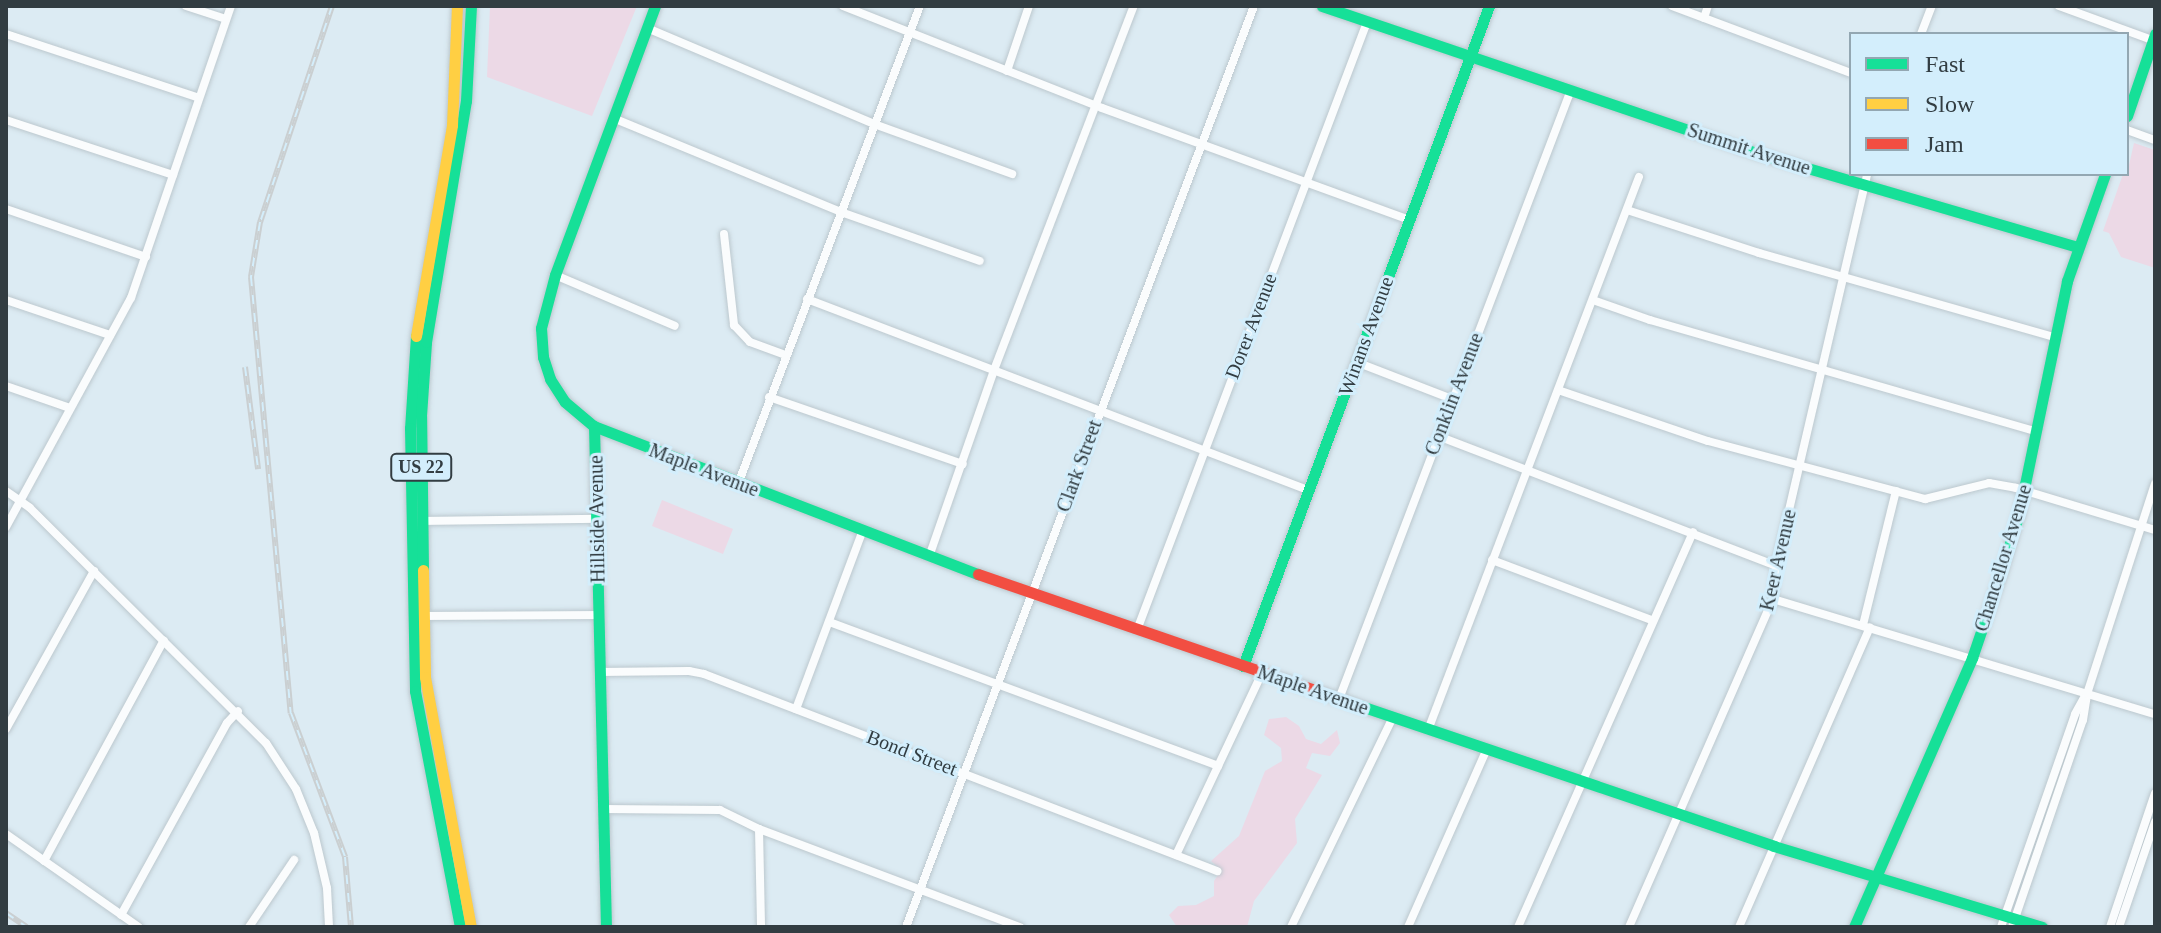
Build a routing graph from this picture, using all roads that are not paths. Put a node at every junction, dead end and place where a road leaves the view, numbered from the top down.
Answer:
1 (186, 6) edge
2 (231, 6) edge
3 (457, 6) edge
4 (471, 6) edge
5 (655, 6) edge
6 (843, 6) edge
7 (920, 6) edge
8 (1029, 6) edge
9 (1134, 6) edge
10 (1254, 6) edge
11 (1322, 6) edge
12 (1489, 6) edge
13 (1672, 6) edge
14 (1708, 6) edge
15 (1932, 6) edge
16 (2059, 6) edge
17 (1704, 18) junction
18 (226, 19) junction
19 (1367, 22) junction
20 (647, 28) junction
21 (910, 32) junction
22 (1922, 32) edge
23 (6, 34) edge
24 (2154, 38) edge
25 (1471, 55) junction
26 (1007, 71) junction
27 (1849, 72) edge
28 (1571, 90) junction
29 (199, 98) junction
30 (1095, 105) junction
31 (2129, 110) edge
32 (613, 118) junction
33 (6, 120) edge
34 (874, 124) junction
35 (2129, 131) edge
36 (2155, 140) edge
37 (1202, 144) junction
38 (1012, 174) dead end
39 (173, 175) junction
40 (1849, 175) edge
41 (2104, 176) edge
42 (1639, 177) dead end
43 (1865, 179) edge
44 (1306, 182) junction
45 (6, 209) edge
46 (1627, 210) junction
47 (841, 212) junction
48 (1409, 220) junction
49 (724, 234) dead end
50 (2077, 247) junction
51 (146, 257) junction
52 (980, 261) dead end
53 (555, 275) junction
54 (1844, 275) junction
55 (807, 299) junction
56 (6, 300) edge
57 (1593, 300) junction
58 (675, 326) dead end
59 (110, 335) junction
60 (2057, 338) junction
61 (785, 355) junction
62 (1356, 362) junction
63 (1822, 369) junction
64 (994, 370) junction
65 (6, 386) edge
66 (1558, 390) junction
67 (769, 397) junction
68 (1452, 399) junction
69 (70, 408) junction
70 (1099, 411) junction
71 (594, 426) junction
72 (2037, 432) junction
73 (1438, 436) junction
74 (1203, 450) junction
75 (963, 464) junction
76 (1800, 466) junction
77 (1528, 471) junction
78 (738, 484) junction
79 (2155, 484) edge
80 (1308, 490) junction
81 (2024, 490) junction
82 (6, 491) edge
83 (1896, 491) junction
84 (21, 500) junction
85 (597, 519) junction
86 (422, 521) junction
87 (2141, 526) junction
88 (6, 527) edge
89 (863, 530) junction
90 (2155, 530) edge
91 (1693, 532) junction
92 (930, 554) junction
93 (1492, 560) junction
94 (1776, 566) junction
95 (94, 571) junction
96 (1031, 595) junction
97 (1773, 599) junction
98 (599, 615) junction
99 (423, 616) junction
100 (1652, 620) junction
101 (829, 622) junction
102 (1867, 626) junction
103 (1137, 630) junction
104 (164, 640) junction
105 (1972, 658) junction
106 (1243, 666) junction
107 (599, 672) junction
108 (1262, 673) junction
109 (998, 684) junction
110 (2087, 694) junction
111 (1339, 699) junction
112 (796, 709) junction
113 (238, 711) junction
114 (2155, 714) edge
115 (1393, 717) junction
116 (6, 729) edge
117 (1428, 730) junction
118 (1487, 749) junction
119 (1218, 766) junction
120 (964, 773) junction
121 (1583, 782) junction
122 (2155, 793) edge
123 (2043, 804) junction
124 (2053, 808) junction
125 (603, 809) junction
126 (1680, 815) junction
127 (2155, 822) edge
128 (759, 829) junction
129 (6, 834) edge
130 (1774, 846) junction
131 (1176, 855) junction
132 (294, 860) dead end
133 (44, 861) junction
134 (1217, 871) dead end
135 (1875, 877) junction
136 (920, 889) junction
137 (121, 915) junction
138 (2008, 922) edge
139 (139, 927) edge
140 (249, 927) edge
141 (329, 927) edge
142 (460, 927) edge
143 (471, 927) edge
144 (606, 927) edge
145 (761, 927) edge
146 (906, 927) edge
147 (1020, 927) edge
148 (1291, 927) edge
149 (1408, 927) edge
150 (1518, 927) edge
151 (1629, 927) edge
152 (1739, 927) edge
153 (1854, 927) edge
154 (2042, 927) edge
155 (2110, 927) edge
156 (2119, 927) edge

1 - 18 street
2 - 18 street
3 - 142 main road, US 22
4 - 86 main road, US 22
5 - 20 main road, Hillside Avenue
6 - 21 street
7 - 21 street
8 - 26 street
9 - 30 street
10 - 37 street, Clark Street
11 - 19 main road, Summit Avenue
12 - 25 main road, Winans Avenue
13 - 17 street
14 - 17 street
15 - 22 street
16 - 24 street
17 - 27 street
18 - 29 street
19 - 25 main road, Summit Avenue
19 - 44 street, Dorer Avenue
20 - 32 main road, Hillside Avenue
20 - 34 street
21 - 26 street
21 - 34 street
23 - 29 street
24 - 31 main road
25 - 28 main road, Summit Avenue
25 - 48 main road, Winans Avenue
26 - 30 street
28 - 40 main road, Summit Avenue
28 - 68 street, Conklin Avenue
29 - 39 street
30 - 37 street
30 - 64 street
32 - 47 street
32 - 53 main road, Hillside Avenue
33 - 39 street
34 - 38 street
34 - 47 street
35 - 36 street
37 - 44 street
37 - 70 street, Clark Street
39 - 51 street
41 - 50 main road, Chancellor Avenue
42 - 46 street
43 - 50 main road, Summit Avenue
43 - 54 street, Keer Avenue
44 - 48 street
44 - 74 street, Dorer Avenue
45 - 51 street
46 - 54 street
46 - 57 street
47 - 52 street
47 - 55 street
48 - 62 main road, Winans Avenue
49 - 61 street
50 - 60 main road, Chancellor Avenue
51 - 59 street
53 - 58 street
53 - 71 main road, Hillside Avenue
54 - 60 street
54 - 63 street, Keer Avenue
55 - 61 street
55 - 64 street
56 - 59 street
57 - 63 street
57 - 66 street
59 - 69 street
60 - 72 main road, Chancellor Avenue
61 - 67 street
62 - 68 street
62 - 80 main road, Winans Avenue
63 - 72 street
63 - 76 street, Keer Avenue
64 - 70 street
64 - 75 street
65 - 69 street
66 - 76 street
66 - 77 street
67 - 75 street
67 - 78 street
68 - 73 street, Conklin Avenue
69 - 84 street
70 - 74 street
70 - 96 street, Clark Street
71 - 78 main road, Maple Avenue
71 - 85 main road, Hillside Avenue
72 - 81 main road, Chancellor Avenue
73 - 77 street
73 - 111 street, Conklin Avenue
74 - 80 street
74 - 103 street, Dorer Avenue
75 - 92 street
76 - 83 street
76 - 94 street, Keer Avenue
77 - 91 street
77 - 93 street
78 - 89 main road, Maple Avenue
79 - 87 street
80 - 106 main road, Winans Avenue
81 - 83 street
81 - 87 street
81 - 105 main road, Chancellor Avenue
82 - 84 street
83 - 102 street
84 - 88 street
84 - 95 street
85 - 86 street
85 - 98 main road, Hillside Avenue
86 - 99 main road, US 22
87 - 90 street
87 - 110 street
89 - 92 main road, Maple Avenue
89 - 101 street
91 - 94 street
91 - 100 street
92 - 96 main road, Maple Avenue
93 - 100 street
93 - 117 street
94 - 97 street, Keer Avenue
95 - 104 street
95 - 116 street
96 - 103 main road, Maple Avenue
96 - 109 street, Clark Street
97 - 102 street
97 - 126 street, Keer Avenue
98 - 99 street
98 - 107 main road, Hillside Avenue
99 - 143 main road, US 22
100 - 121 street
101 - 109 street
101 - 112 street
102 - 105 street
102 - 130 street
103 - 106 main road, Maple Avenue
104 - 113 street
104 - 133 street
105 - 110 street
105 - 135 main road, Chancellor Avenue
106 - 108 main road, Maple Avenue
107 - 112 street, Bond Street
107 - 125 main road, Hillside Avenue
108 - 111 main road, Maple Avenue
108 - 119 street
109 - 119 street
109 - 120 street, Clark Street
110 - 114 street
110 - 123 street
110 - 124 street
111 - 115 main road, Maple Avenue
112 - 120 street, Bond Street
113 - 137 street
113 - 141 street
115 - 117 main road, Maple Avenue
115 - 148 street
117 - 118 main road, Maple Avenue
118 - 121 main road, Maple Avenue
118 - 149 street
119 - 131 street
120 - 131 street, Bond Street
120 - 136 street, Clark Street
121 - 126 main road, Maple Avenue
121 - 150 street
122 - 155 street
123 - 124 street
123 - 138 street
124 - 138 street
125 - 128 street
125 - 144 main road, Hillside Avenue
126 - 130 main road, Maple Avenue
126 - 151 street, Keer Avenue
127 - 156 street
128 - 136 street
128 - 145 street
129 - 133 street
130 - 135 main road, Maple Avenue
130 - 152 street
131 - 134 street, Bond Street
132 - 140 street
133 - 137 street
135 - 138 main road, Maple Avenue
135 - 153 main road, Chancellor Avenue
136 - 146 street, Clark Street
136 - 147 street
137 - 139 street
138 - 154 main road, Maple Avenue

